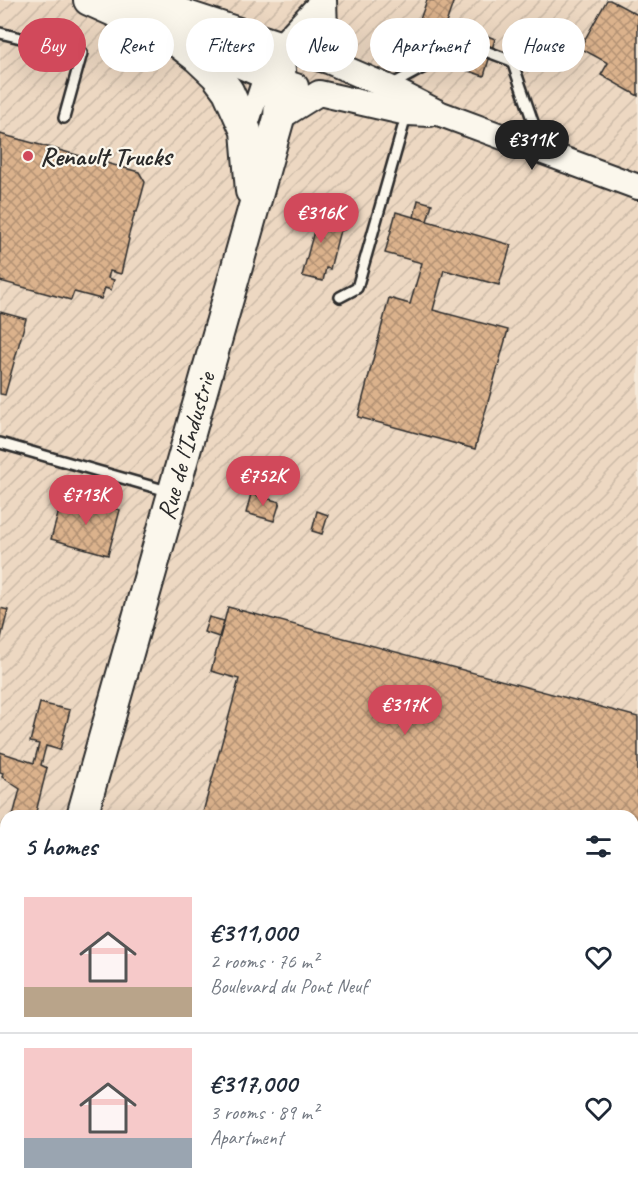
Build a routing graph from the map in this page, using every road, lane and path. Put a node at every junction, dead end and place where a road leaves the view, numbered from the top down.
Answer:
1 (89, 0) edge
2 (138, 0) edge
3 (321, 0) edge
4 (326, 0) edge
5 (130, 18) edge
6 (327, 18) edge
7 (0, 33) edge
8 (174, 38) edge
9 (174, 39) edge
10 (278, 46) junction
11 (286, 49) edge
12 (352, 72) edge
13 (272, 79) junction
14 (388, 87) junction
15 (319, 93) junction
16 (407, 113) junction
17 (441, 114) junction
18 (64, 118) dead end
19 (279, 118) junction
20 (246, 131) junction
21 (544, 153) junction
22 (638, 187) edge
23 (252, 215) junction
24 (340, 297) dead end
25 (0, 443) edge
26 (173, 492) junction
27 (84, 810) edge

1 - 5 main road, Rue de l'Industrie
2 - 10 main road
3 - 10 street
4 - 6 street
7 - 18 lane
8 - 13 street
9 - 20 main road, Rue de l'Industrie
10 - 11 street
10 - 13 main road, Rue de l'Industrie
12 - 14 street
13 - 15 street
13 - 19 main road, Rue de l'Industrie
13 - 20 street
14 - 17 street
14 - 21 lane
15 - 16 street
15 - 19 street
16 - 17 street
16 - 24 lane
17 - 21 street
19 - 23 main road, Rue de l'Industrie
20 - 23 main road, Rue de l'Industrie
21 - 22 street
23 - 26 main road, Rue de l'Industrie
25 - 26 lane
26 - 27 main road, Rue de l'Industrie

